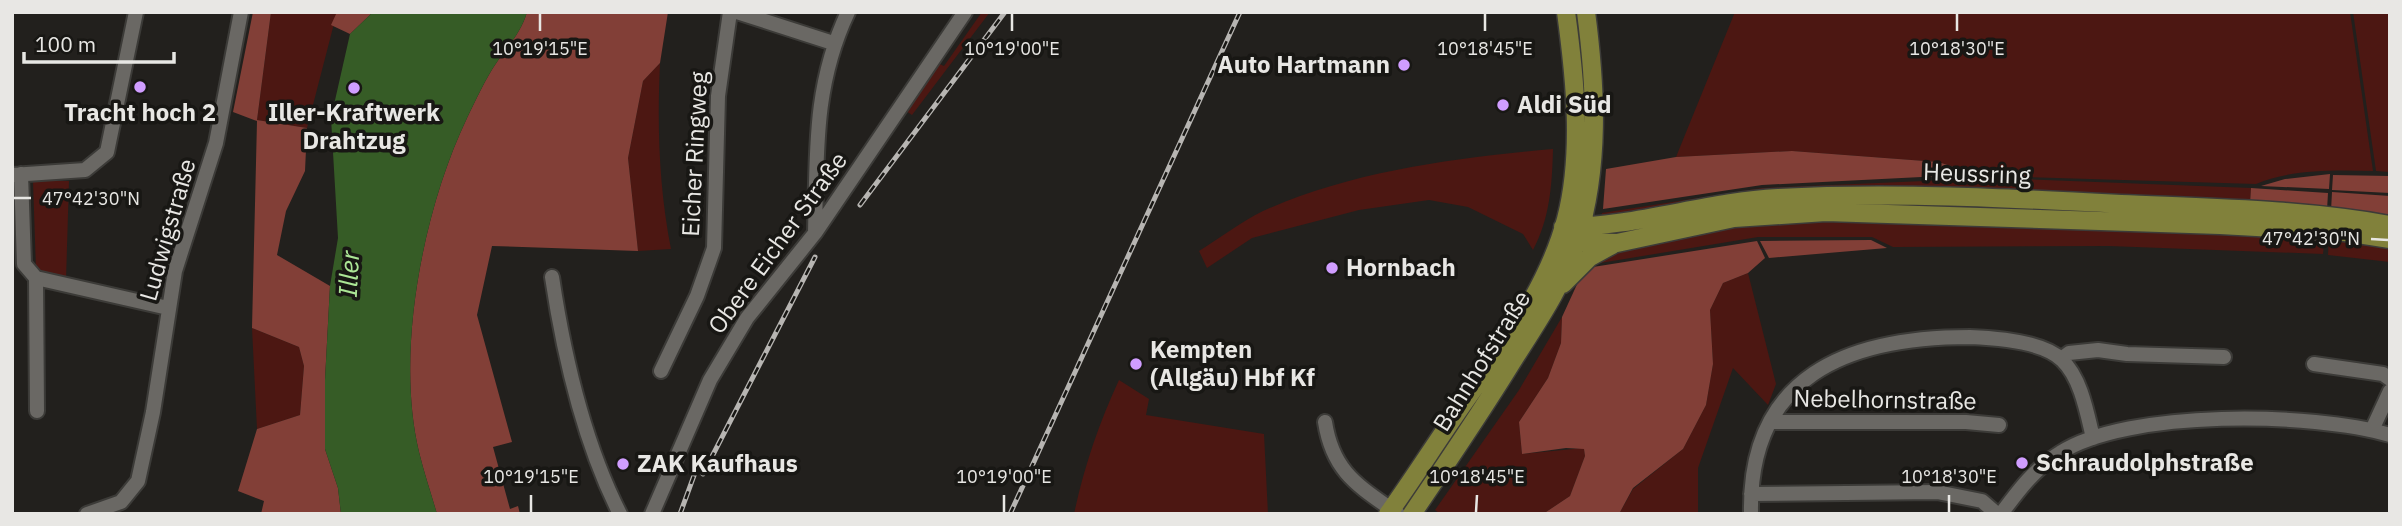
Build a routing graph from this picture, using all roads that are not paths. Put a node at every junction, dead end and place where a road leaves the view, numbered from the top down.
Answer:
1 (136, 12) edge
2 (241, 12) edge
3 (730, 12) edge
4 (737, 12) edge
5 (848, 12) edge
6 (965, 12) edge
7 (1566, 12) edge
8 (1586, 12) edge
9 (833, 43) junction
10 (16, 174) edge
11 (816, 184) junction
12 (830, 209) junction
13 (2390, 225) edge
14 (1574, 232) junction
15 (815, 233) junction
16 (2390, 239) edge
17 (1617, 243) junction
18 (552, 276) dead end
19 (36, 278) junction
20 (1553, 294) junction
21 (168, 307) junction
22 (2224, 357) dead end
23 (2061, 359) junction
24 (2314, 364) dead end
25 (661, 371) dead end
26 (2390, 379) edge
27 (2390, 391) edge
28 (37, 411) dead end
29 (1325, 422) dead end
30 (1770, 422) junction
31 (1999, 425) dead end
32 (2372, 430) junction
33 (2390, 435) edge
34 (2093, 438) junction
35 (1751, 494) junction
36 (1392, 512) edge
37 (87, 514) edge
38 (620, 514) edge
39 (652, 514) edge
40 (1412, 514) edge
41 (1751, 514) edge
42 (1999, 514) edge

1 - 10 street
2 - 21 street, Ludwigstraße
3 - 25 street, Eicher Ringweg
4 - 9 street
5 - 9 street
6 - 12 street, Obere Eicher Straße
7 - 14 main road
8 - 14 main road
9 - 11 street
10 - 19 street
11 - 12 street
11 - 15 street
12 - 15 street, Obere Eicher Straße
13 - 14 main road, Heussring
14 - 17 main road, Heussring
14 - 20 main road, Bahnhofstraße
14 - 36 main road, Bahnhofstraße
15 - 39 street, Obere Eicher Straße
16 - 17 main road, Heussring
17 - 20 main road
18 - 38 street
19 - 21 street
19 - 28 street
20 - 40 main road, Bahnhofstraße
21 - 37 street, Ludwigstraße
22 - 23 street
23 - 30 street
23 - 34 street
24 - 26 street
27 - 32 street
29 - 36 street, Bahnhofstraße
30 - 31 street, Nebelhornstraße
30 - 35 street
32 - 33 street
32 - 34 street
34 - 42 street
35 - 41 street
35 - 42 street

